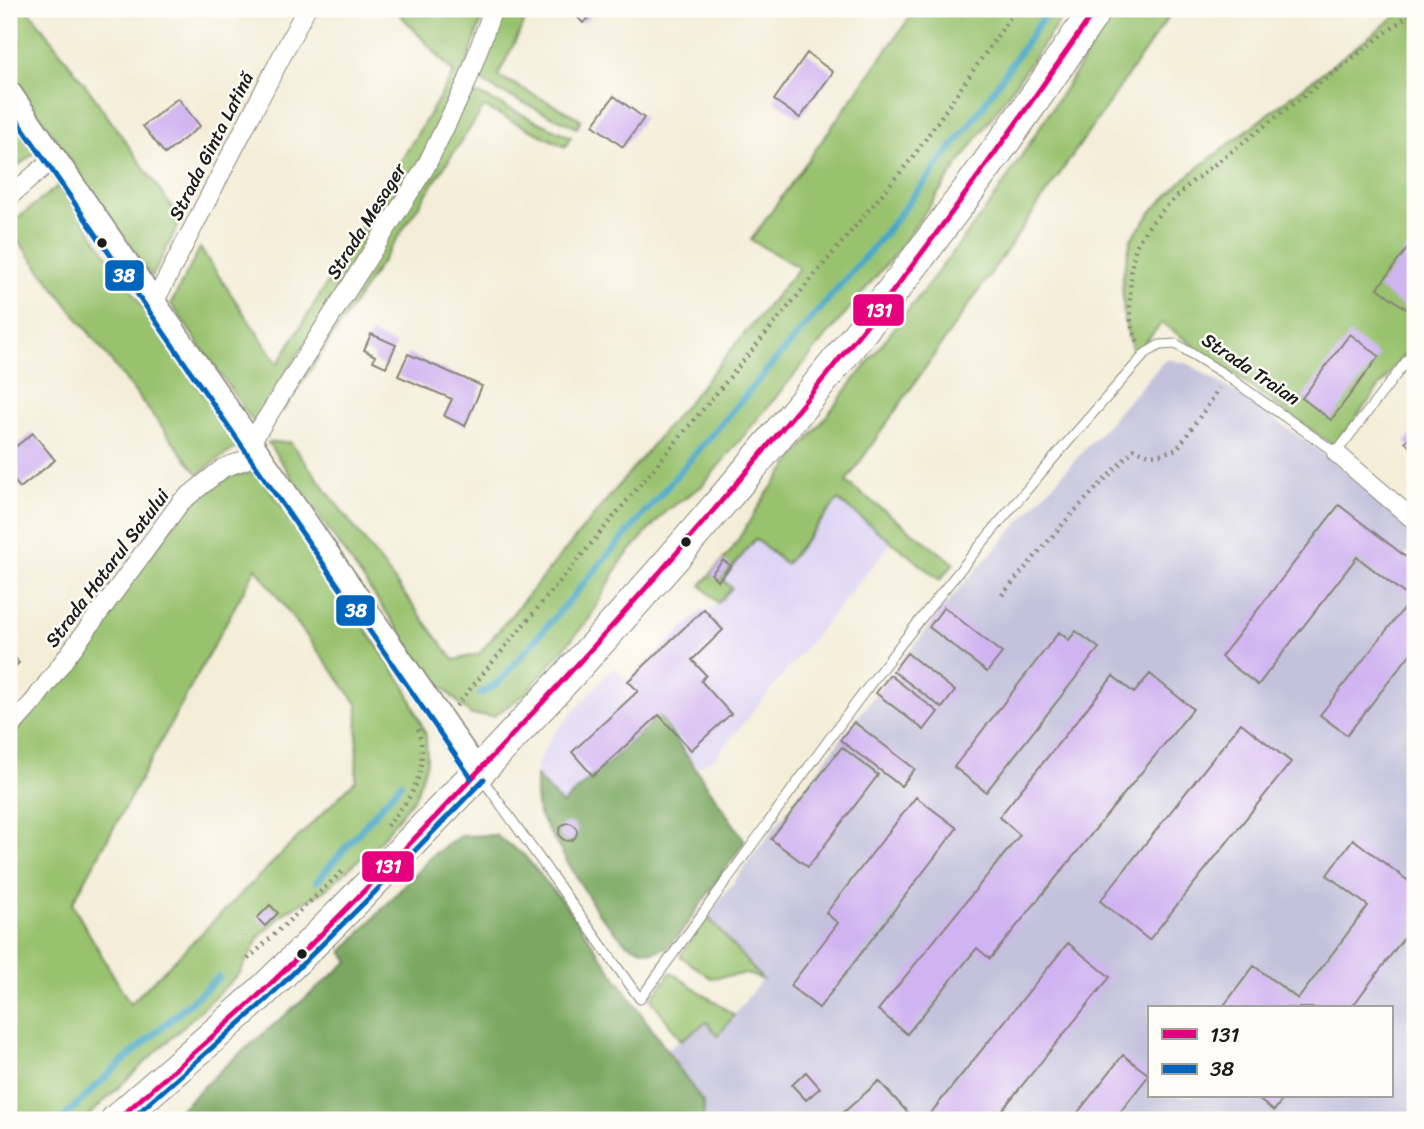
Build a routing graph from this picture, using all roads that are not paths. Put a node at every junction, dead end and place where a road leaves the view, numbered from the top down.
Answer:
1 (306, 9) edge
2 (493, 9) edge
3 (1096, 9) edge
4 (9, 93) edge
5 (54, 158) junction
6 (9, 197) edge
7 (154, 303) junction
8 (1415, 350) edge
9 (254, 449) junction
10 (1336, 453) junction
11 (1415, 519) edge
12 (9, 729) edge
13 (478, 773) junction
14 (117, 1120) edge

1 - 7 street, Strada Ginta Latină
2 - 9 street, Strada Mesager
3 - 13 highway
4 - 5 street
5 - 6 street
5 - 7 street
7 - 9 street
8 - 10 lane
9 - 12 street, Strada Hotarul Satului
9 - 13 street
10 - 11 street, Strada Traian
10 - 13 lane, Strada Traian
13 - 14 highway

